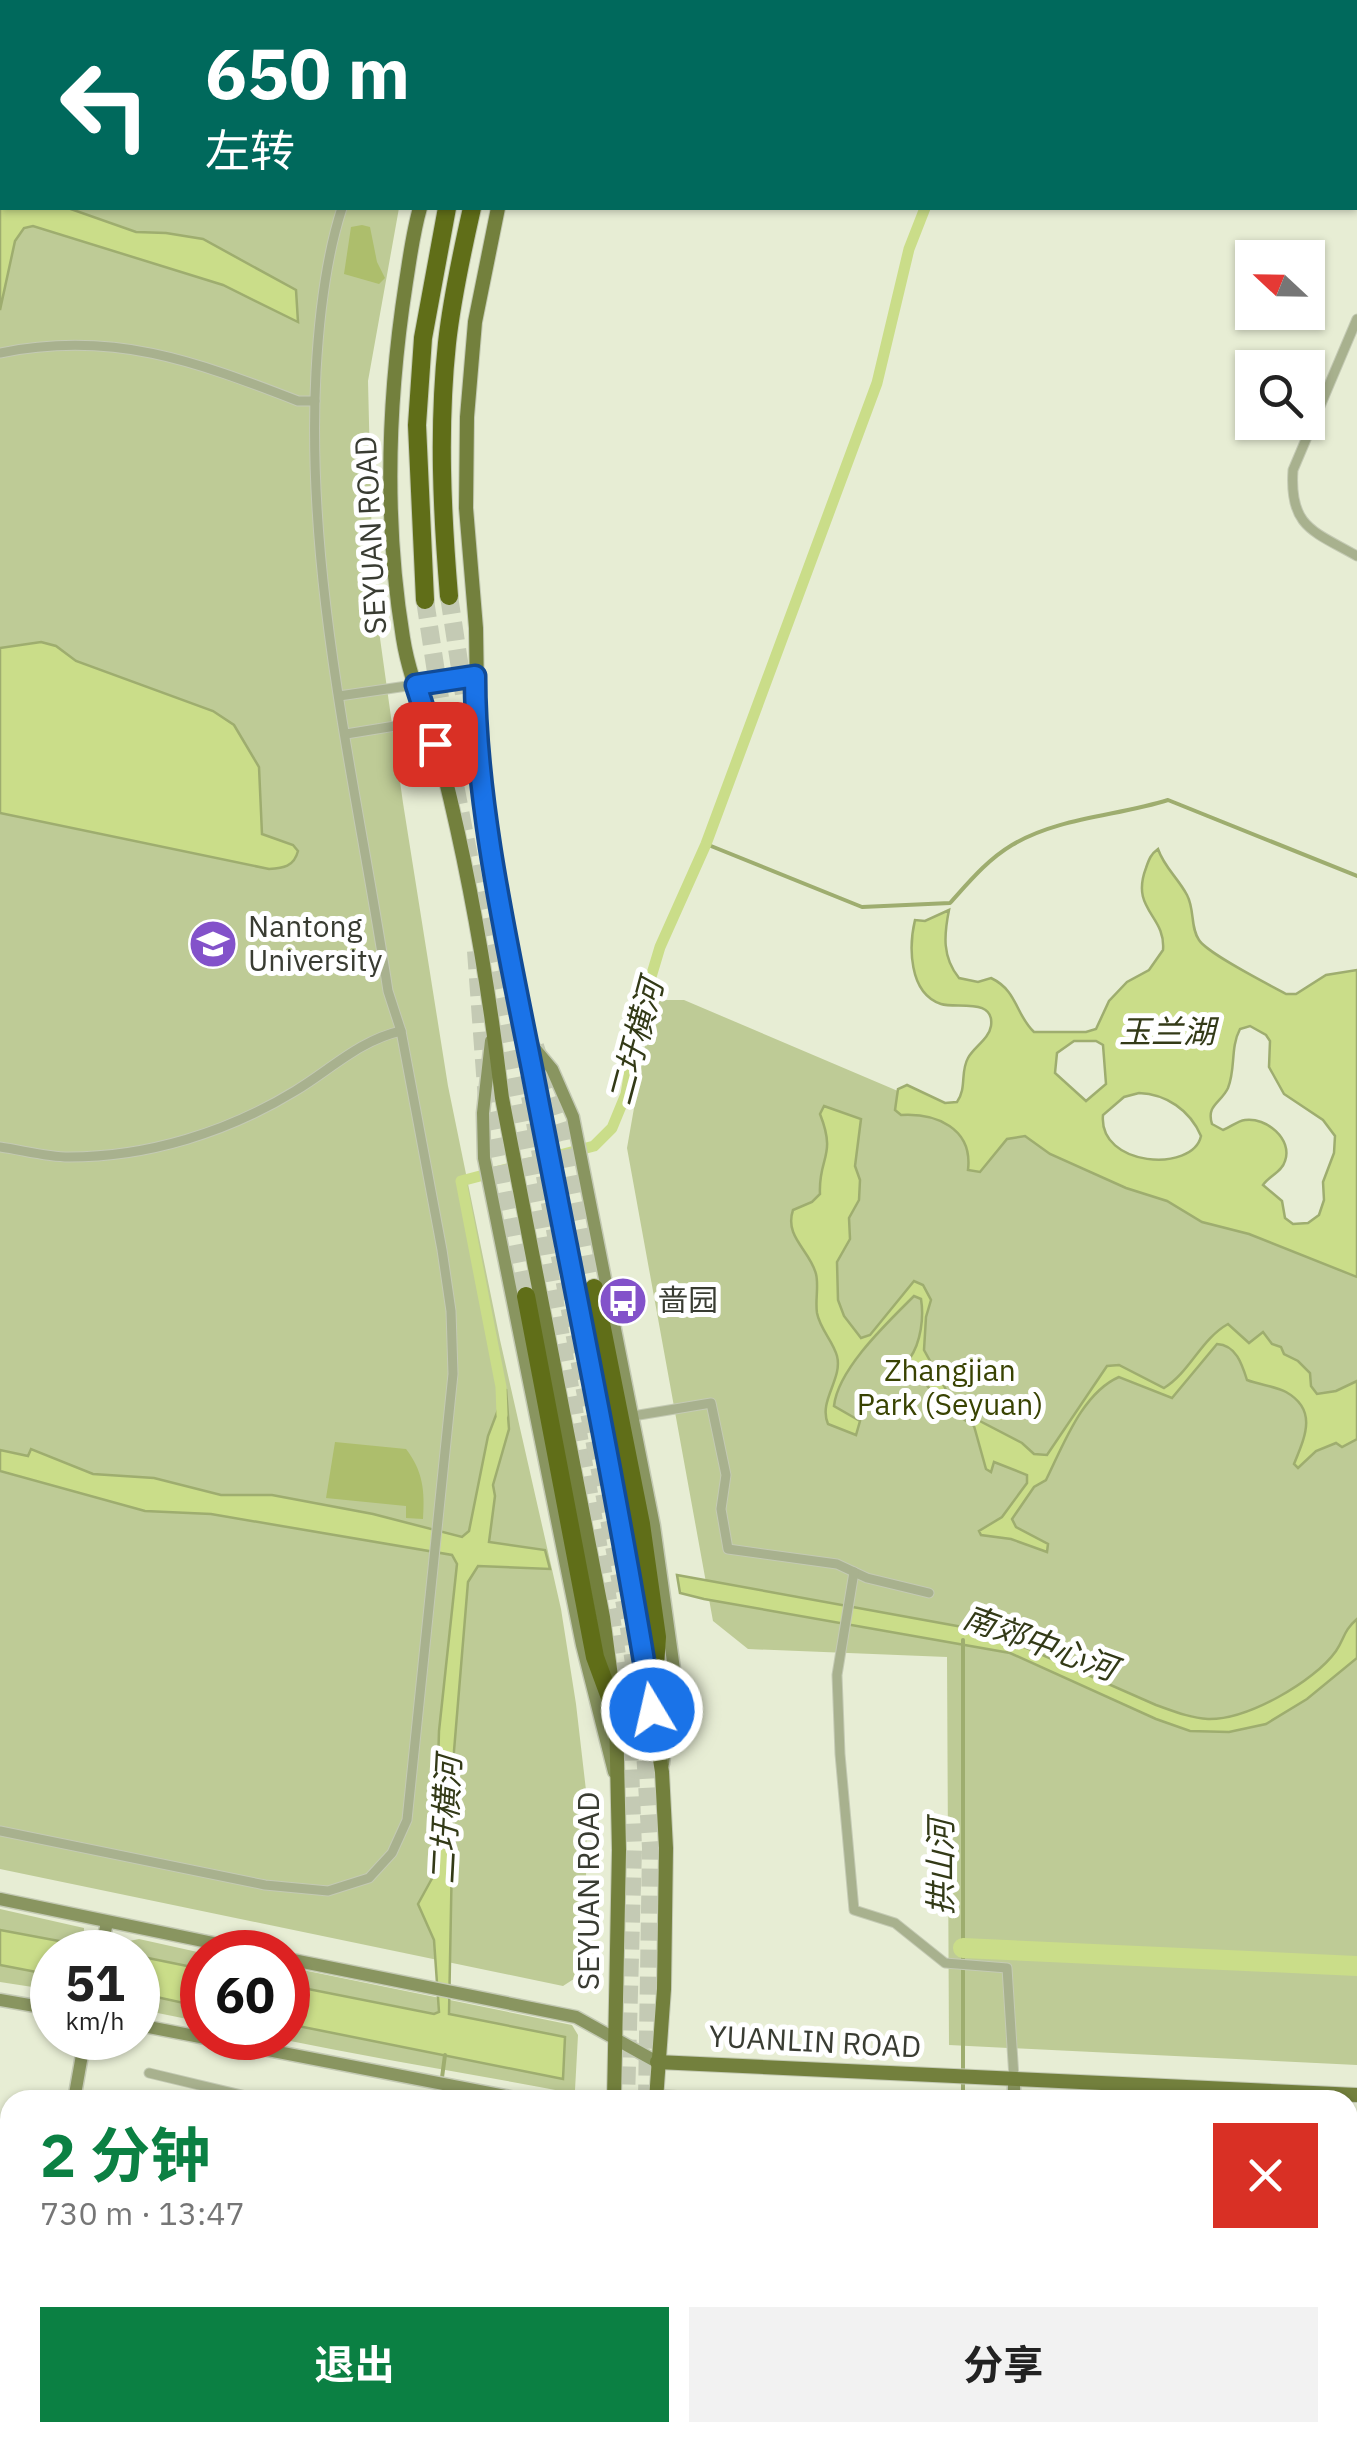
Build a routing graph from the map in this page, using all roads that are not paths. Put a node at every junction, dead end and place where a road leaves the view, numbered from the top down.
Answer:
1 (342, 210) edge
2 (420, 210) edge
3 (447, 210) edge
4 (472, 210) edge
5 (498, 210) edge
6 (1357, 320) edge
7 (0, 353) edge
8 (314, 402) junction
9 (1357, 556) edge
10 (449, 596) tunnel mouth
11 (425, 600) tunnel mouth
12 (475, 676) junction
13 (416, 685) junction
14 (340, 696) junction
15 (475, 713) junction
16 (428, 720) junction
17 (346, 734) junction
18 (492, 1014) junction
19 (401, 1032) junction
20 (526, 1038) junction
21 (0, 1147) edge
22 (594, 1288) tunnel mouth
23 (526, 1296) tunnel mouth
24 (633, 1416) junction
25 (854, 1572) junction
26 (928, 1593) dead end
27 (652, 1710) junction
28 (616, 1714) junction
29 (662, 1772) junction
30 (618, 1786) junction
31 (0, 1831) edge
32 (0, 1898) edge
33 (107, 1922) junction
34 (105, 1930) edge
35 (180, 1937) edge
36 (310, 1962) edge
37 (0, 2000) edge
38 (30, 2005) edge
39 (160, 2029) edge
40 (616, 2041) junction
41 (81, 2060) edge
42 (657, 2062) junction
43 (149, 2072) dead end
44 (1014, 2078) junction
45 (76, 2090) edge
46 (222, 2090) edge
47 (474, 2090) edge
48 (614, 2090) edge
49 (656, 2090) edge
50 (1014, 2090) edge
51 (1256, 2090) edge

1 - 8 street
2 - 13 main road, SEYUAN ROAD
3 - 11 highway
4 - 10 highway
5 - 12 main road
6 - 9 street
7 - 8 street
8 - 14 street
12 - 13 street
12 - 15 main road
13 - 14 street
13 - 16 main road, SEYUAN ROAD
14 - 17 street
15 - 16 street
15 - 20 main road
16 - 17 street
16 - 18 main road, SEYUAN ROAD
17 - 19 street
18 - 28 main road, SEYUAN ROAD
18 - 30 street
19 - 21 street
19 - 31 street
20 - 24 street
20 - 27 main road
22 - 27 highway
23 - 28 highway
24 - 25 street
24 - 29 street
25 - 26 street
25 - 44 street
27 - 29 main road
28 - 30 main road, SEYUAN ROAD
29 - 42 main road
30 - 40 main road, SEYUAN ROAD
32 - 33 street
33 - 34 street
33 - 35 street
36 - 40 street, YUANLIN ROAD
37 - 38 street
39 - 47 street
40 - 42 street, YUANLIN ROAD
40 - 48 main road, SEYUAN ROAD
41 - 45 street
42 - 44 main road, YUANLIN ROAD
42 - 49 main road
43 - 46 street
44 - 50 street
44 - 51 main road, YUANLIN ROAD

